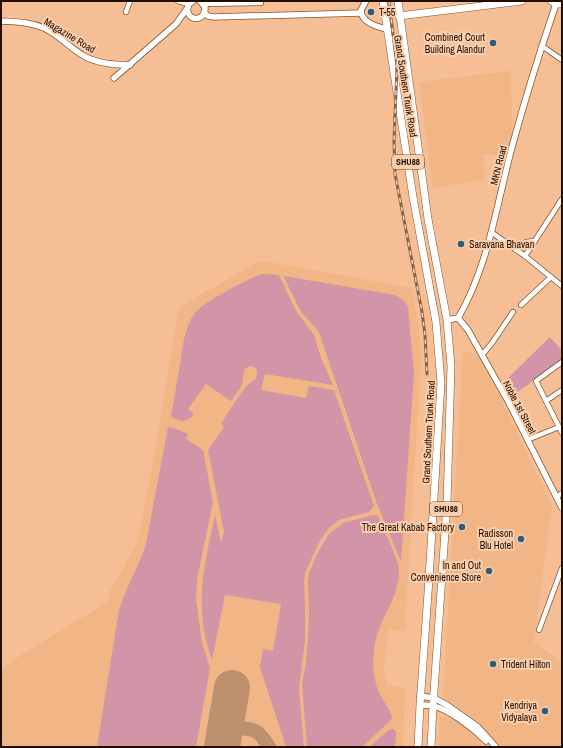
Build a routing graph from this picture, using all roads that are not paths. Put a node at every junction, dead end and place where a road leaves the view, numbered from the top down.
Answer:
1 (130, 1) edge
2 (178, 1) edge
3 (366, 1) edge
4 (384, 1) edge
5 (398, 1) edge
6 (522, 1) edge
7 (202, 2) edge
8 (216, 2) edge
9 (191, 3) edge
10 (262, 3) dead end
11 (556, 3) edge
12 (126, 12) dead end
13 (204, 13) junction
14 (361, 13) junction
15 (399, 16) junction
16 (193, 18) junction
17 (1, 21) edge
18 (176, 24) junction
19 (387, 30) junction
20 (542, 46) junction
21 (562, 60) edge
22 (130, 65) junction
23 (114, 78) dead end
24 (562, 199) edge
25 (560, 207) edge
26 (491, 232) junction
27 (535, 241) junction
28 (516, 250) junction
29 (525, 256) junction
30 (551, 277) junction
31 (562, 286) edge
32 (521, 305) dead end
33 (513, 312) dead end
34 (458, 318) junction
35 (447, 320) junction
36 (436, 322) junction
37 (482, 354) junction
38 (562, 362) edge
39 (451, 382) junction
40 (441, 383) junction
41 (562, 390) edge
42 (546, 401) junction
43 (560, 423) edge
44 (562, 433) edge
45 (527, 440) junction
46 (562, 493) edge
47 (556, 497) junction
48 (562, 508) edge
49 (562, 568) edge
50 (540, 630) dead end
51 (420, 696) junction
52 (433, 702) junction
53 (420, 705) junction
54 (418, 747) edge
55 (431, 747) edge
56 (492, 747) edge
57 (496, 747) edge

1 - 12 street
2 - 9 street
3 - 14 street
4 - 19 main road, Grand Southern Trunk Road / SHU88
5 - 15 main road, Grand Southern Trunk Road / SHU88
6 - 15 main road
7 - 8 street
7 - 13 street
8 - 10 street
9 - 16 street
9 - 18 street
11 - 20 street, MKN Road
13 - 14 street
13 - 16 street
14 - 19 street
15 - 35 main road, Grand Southern Trunk Road / SHU88
16 - 18 street
17 - 22 street, Magazine Road
18 - 22 street
19 - 36 main road, Grand Southern Trunk Road / SHU88
20 - 21 street
20 - 26 street, MKN Road
22 - 23 street
24 - 25 street
25 - 27 street
26 - 28 street
26 - 34 street, MKN Road
27 - 28 street
27 - 29 street
28 - 29 street
29 - 30 street
30 - 31 street
30 - 32 street
33 - 37 street
34 - 35 street
34 - 37 street, Noble 1st Street
35 - 36 main road
35 - 39 main road, Grand Southern Trunk Road / SHU88
36 - 40 main road, Grand Southern Trunk Road / SHU88
37 - 45 street, Noble 1st Street
38 - 42 street
39 - 40 main road
39 - 52 main road, Grand Southern Trunk Road / SHU88
40 - 51 main road, Grand Southern Trunk Road / SHU88
41 - 42 street
42 - 43 street
43 - 44 street
43 - 45 street
45 - 47 street, Noble 1st Street
46 - 47 street
47 - 48 street, Noble 1st Street
49 - 50 street
51 - 52 street
51 - 53 main road, Grand Southern Trunk Road / SHU88
52 - 53 street
52 - 55 main road, Grand Southern Trunk Road / SHU88
52 - 56 street
52 - 57 street
53 - 54 main road, Grand Southern Trunk Road / SHU88

